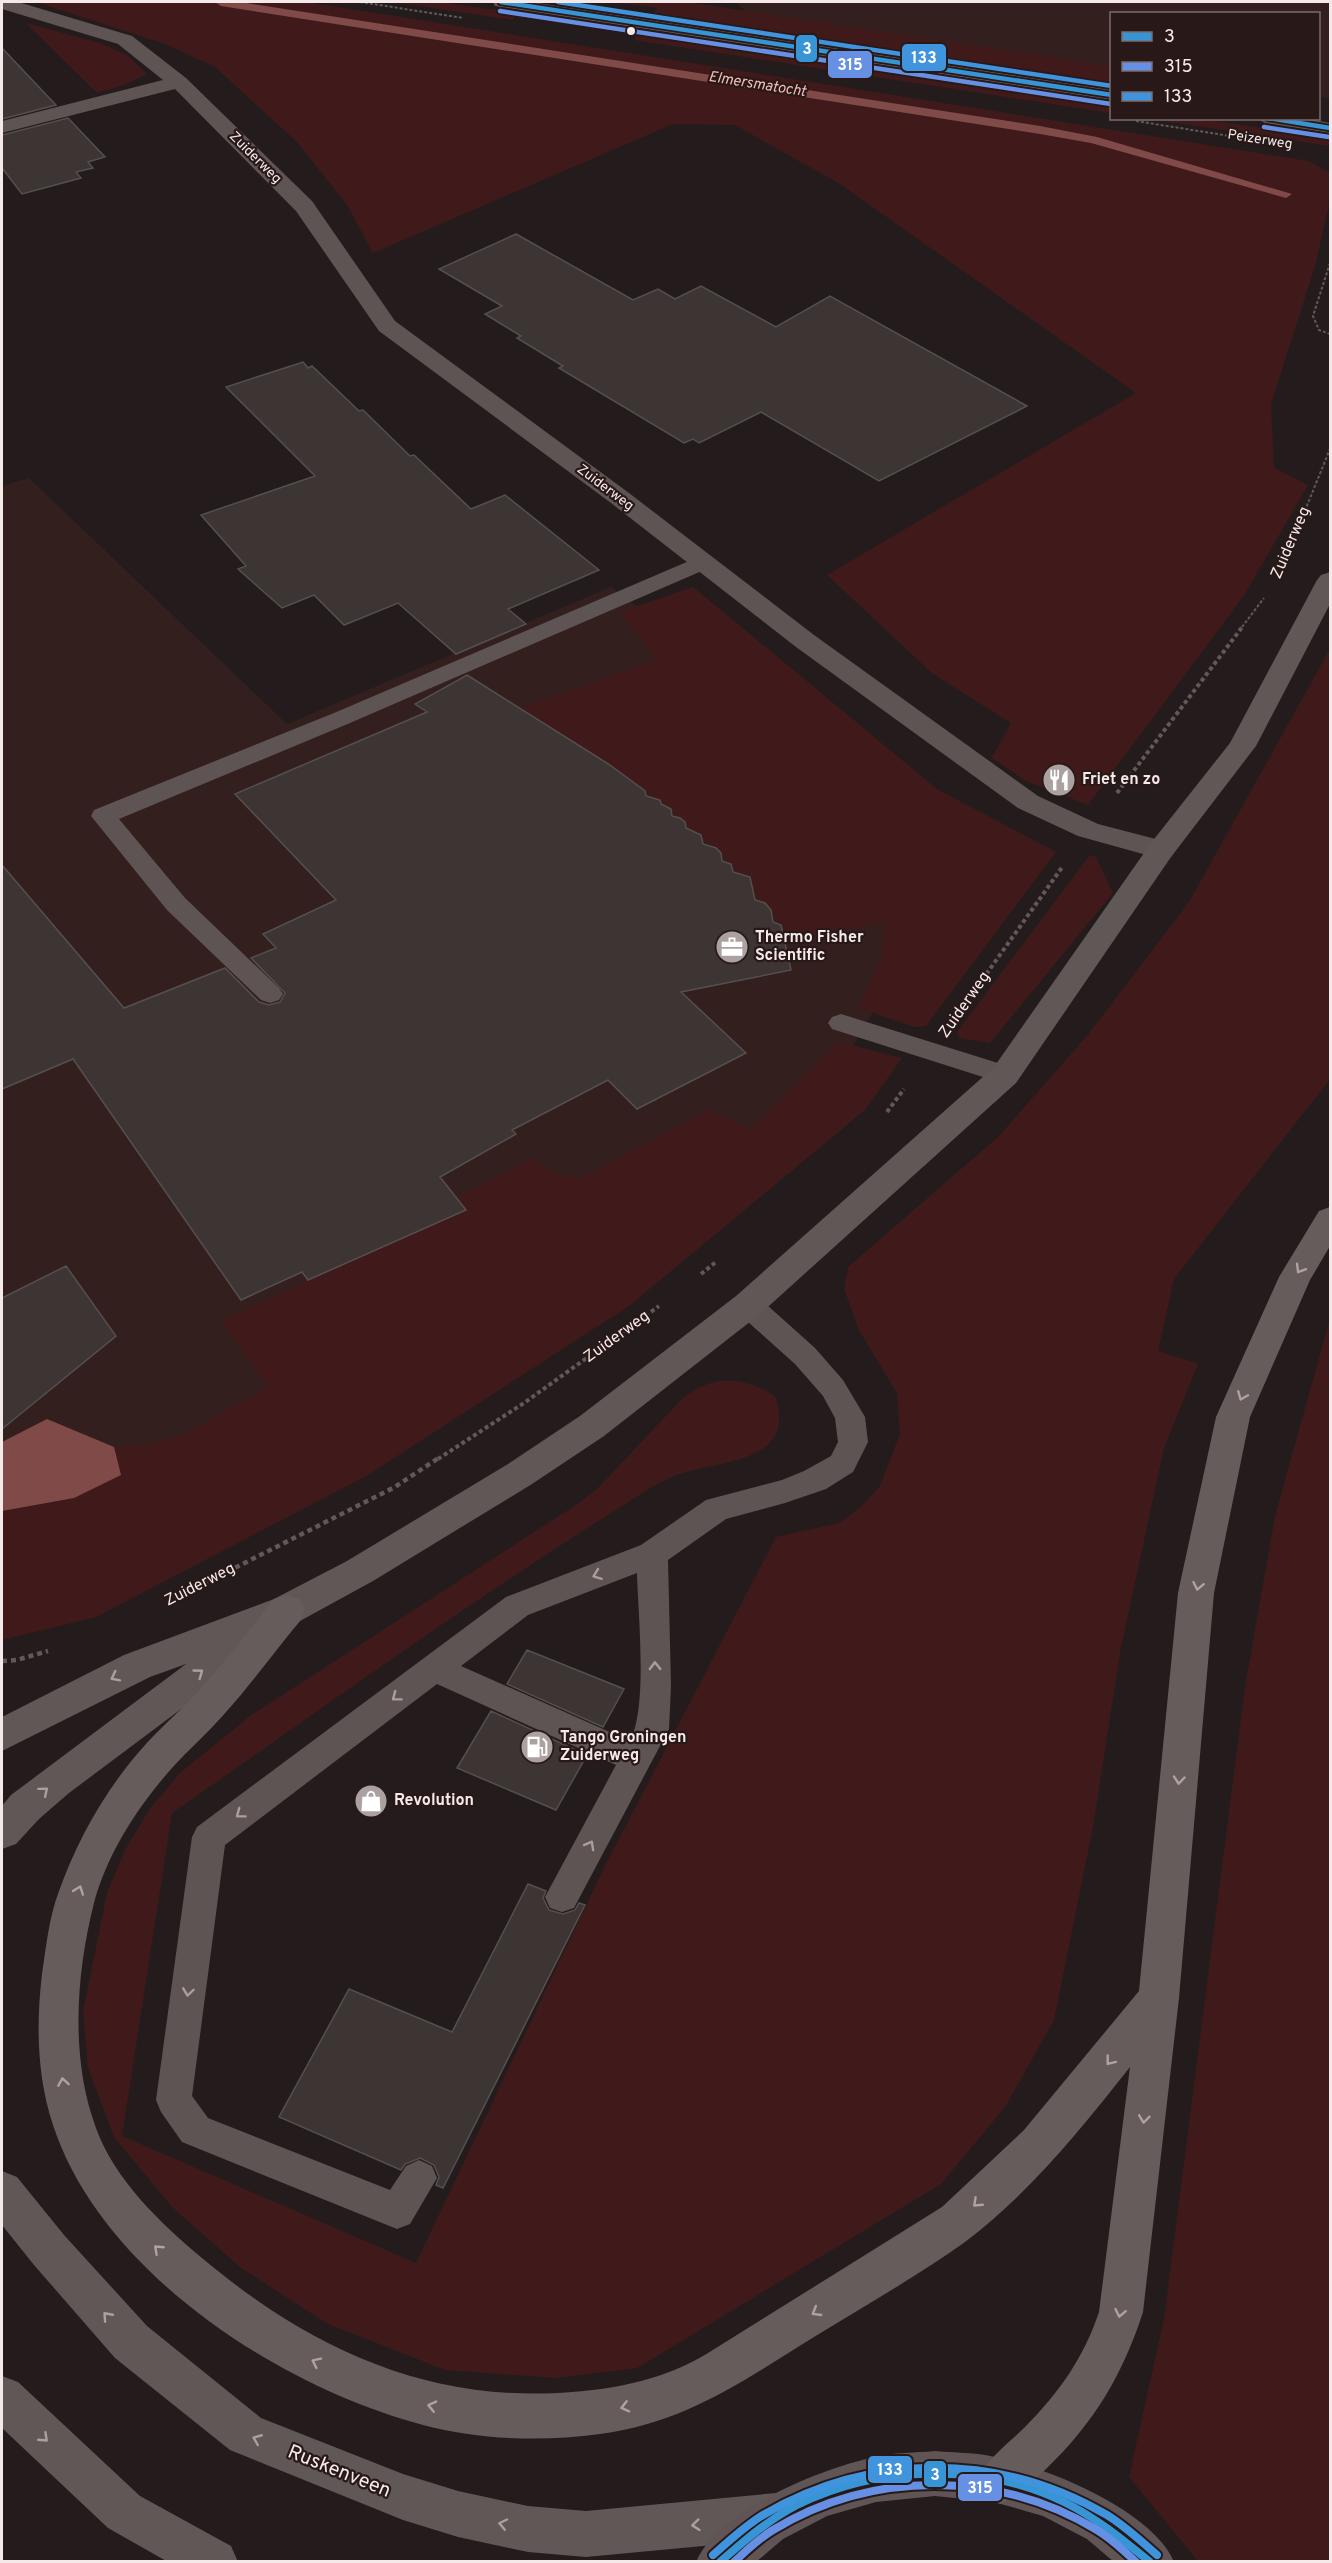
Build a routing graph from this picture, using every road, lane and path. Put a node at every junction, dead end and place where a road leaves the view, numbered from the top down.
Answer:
1 (501, 2) edge
2 (2, 3) edge
3 (178, 82) junction
4 (1110, 95) edge
5 (1130, 120) dead end
6 (1278, 120) edge
7 (2, 127) edge
8 (1330, 128) edge
9 (1236, 137) dead end
10 (1330, 263) edge
11 (1330, 334) edge
12 (1330, 449) edge
13 (703, 562) junction
14 (1283, 563) dead end
15 (1330, 580) edge
16 (1268, 593) dead end
17 (1088, 830) junction
18 (1161, 850) junction
19 (270, 994) dead end
20 (842, 1023) dead end
21 (931, 1052) junction
22 (1005, 1075) junction
23 (884, 1116) dead end
24 (1330, 1219) edge
25 (720, 1260) dead end
26 (692, 1281) dead end
27 (664, 1303) dead end
28 (748, 1305) junction
29 (652, 1554) junction
30 (188, 1591) dead end
31 (287, 1610) junction
32 (56, 1649) dead end
33 (2, 1661) edge
34 (434, 1668) junction
35 (2, 1735) edge
36 (637, 1759) junction
37 (2, 1832) edge
38 (562, 1897) dead end
39 (1159, 1998) junction
40 (419, 2178) dead end
41 (2, 2192) edge
42 (2, 2398) edge
43 (1000, 2481) junction
44 (776, 2516) junction
45 (215, 2562) edge
46 (719, 2562) edge
47 (1151, 2562) edge

1 - 4 lane
2 - 3 street, Zuiderweg
3 - 7 street
3 - 13 street, Zuiderweg
5 - 9 path, Peizerweg
6 - 8 lane, Peizerweg
10 - 11 path
12 - 14 path, Zuiderweg
13 - 17 street, Zuiderweg
13 - 19 lane
15 - 18 street
16 - 17 path, Zuiderweg
17 - 18 street, Zuiderweg
17 - 21 path, Zuiderweg
18 - 22 street
20 - 21 lane
21 - 22 lane
21 - 23 path, Zuiderweg
22 - 28 street
24 -> 39 highway
25 - 26 path
27 - 30 path, Zuiderweg
28 - 29 lane
28 - 31 street
29 -> 34 lane
36 -> 29 lane
31 -> 35 street
37 -> 31 street
39 -> 31 highway
32 - 33 path
34 - 36 lane
34 -> 40 lane
38 -> 36 lane
39 -> 43 highway
44 -> 41 street, Ruskenveen
42 -> 45 street
43 - 44 main road
43 - 47 main road
44 - 46 main road

